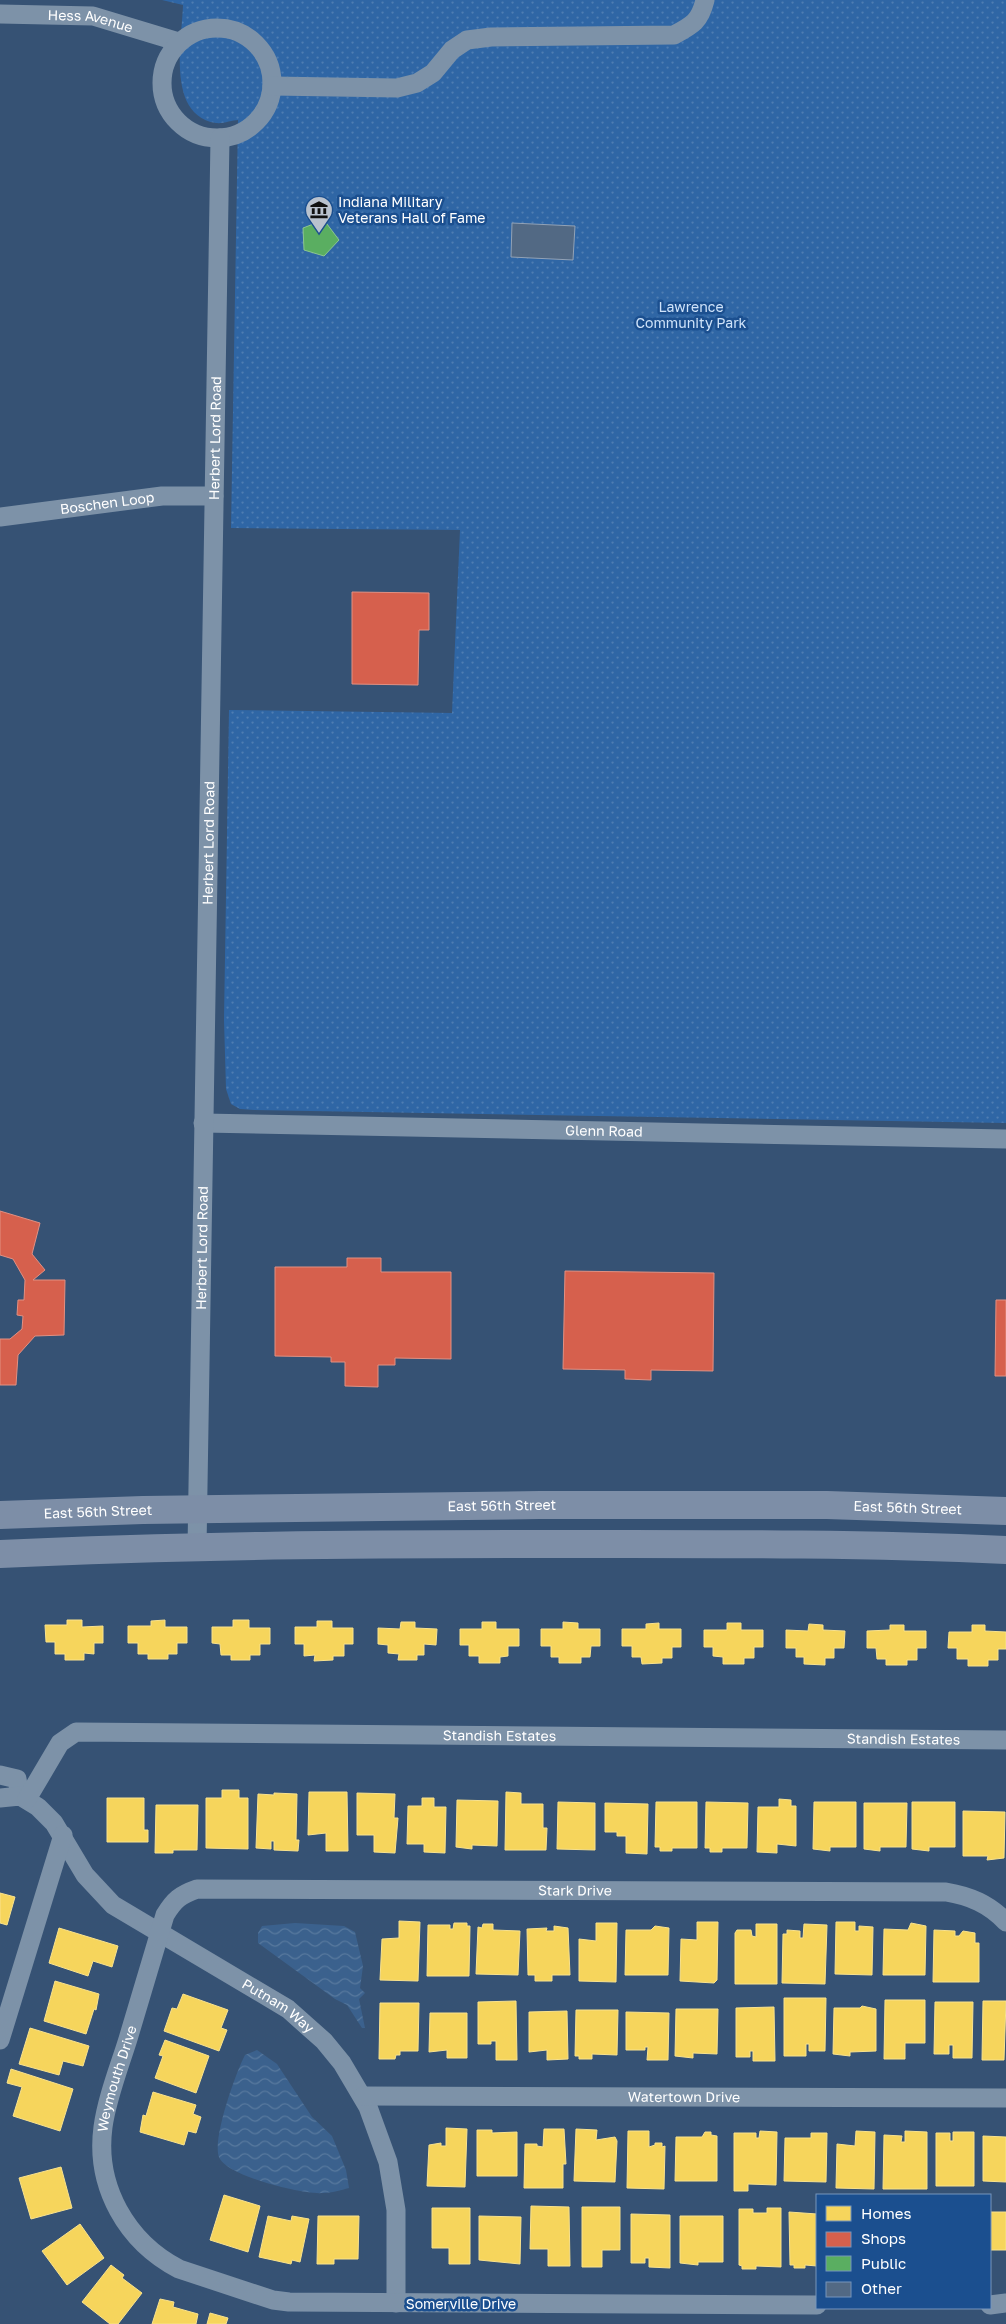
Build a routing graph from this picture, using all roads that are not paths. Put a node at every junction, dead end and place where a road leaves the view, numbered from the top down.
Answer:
1 (705, 0) edge
2 (0, 14) edge
3 (179, 42) junction
4 (272, 86) junction
5 (220, 138) junction
6 (214, 496) junction
7 (0, 517) edge
8 (203, 1123) junction
9 (1006, 1140) edge
10 (196, 1509) junction
11 (1006, 1511) edge
12 (0, 1515) edge
13 (197, 1548) junction
14 (1006, 1550) edge
15 (0, 1554) edge
16 (1006, 1740) edge
17 (0, 1775) edge
18 (0, 1798) edge
19 (23, 1798) junction
20 (63, 1835) junction
21 (1006, 1922) edge
22 (160, 1933) junction
23 (0, 2040) edge
24 (363, 2096) junction
25 (1006, 2098) edge
26 (126, 2224) joint
27 (396, 2303) junction
28 (1006, 2303) edge
29 (816, 2305) edge
30 (991, 2305) edge

1 - 4 street
2 - 3 street, Hess Avenue
3 - 4 street
3 - 5 street
4 - 5 street
5 - 6 street, Herbert Lord Road
6 - 7 street, Boschen Loop
6 - 8 street, Herbert Lord Road
8 - 9 street, Glenn Road
8 - 10 street, Herbert Lord Road
10 - 11 main road, East 56th Street
10 - 12 main road, East 56th Street
10 - 13 street, Herbert Lord Road
13 - 14 main road
13 - 15 main road
16 - 19 street, Standish Estates
17 - 19 street, Putnam Way
18 - 19 street
19 - 20 street, Putnam Way
20 - 22 street, Putnam Way
20 - 23 street
21 - 22 street, Stark Drive
22 - 24 street, Putnam Way
22 - 26 street, Weymouth Drive
24 - 25 street, Watertown Drive
24 - 27 street, Putnam Way
26 - 27 street, Somerville Drive
27 - 29 street, Somerville Drive
28 - 30 street

